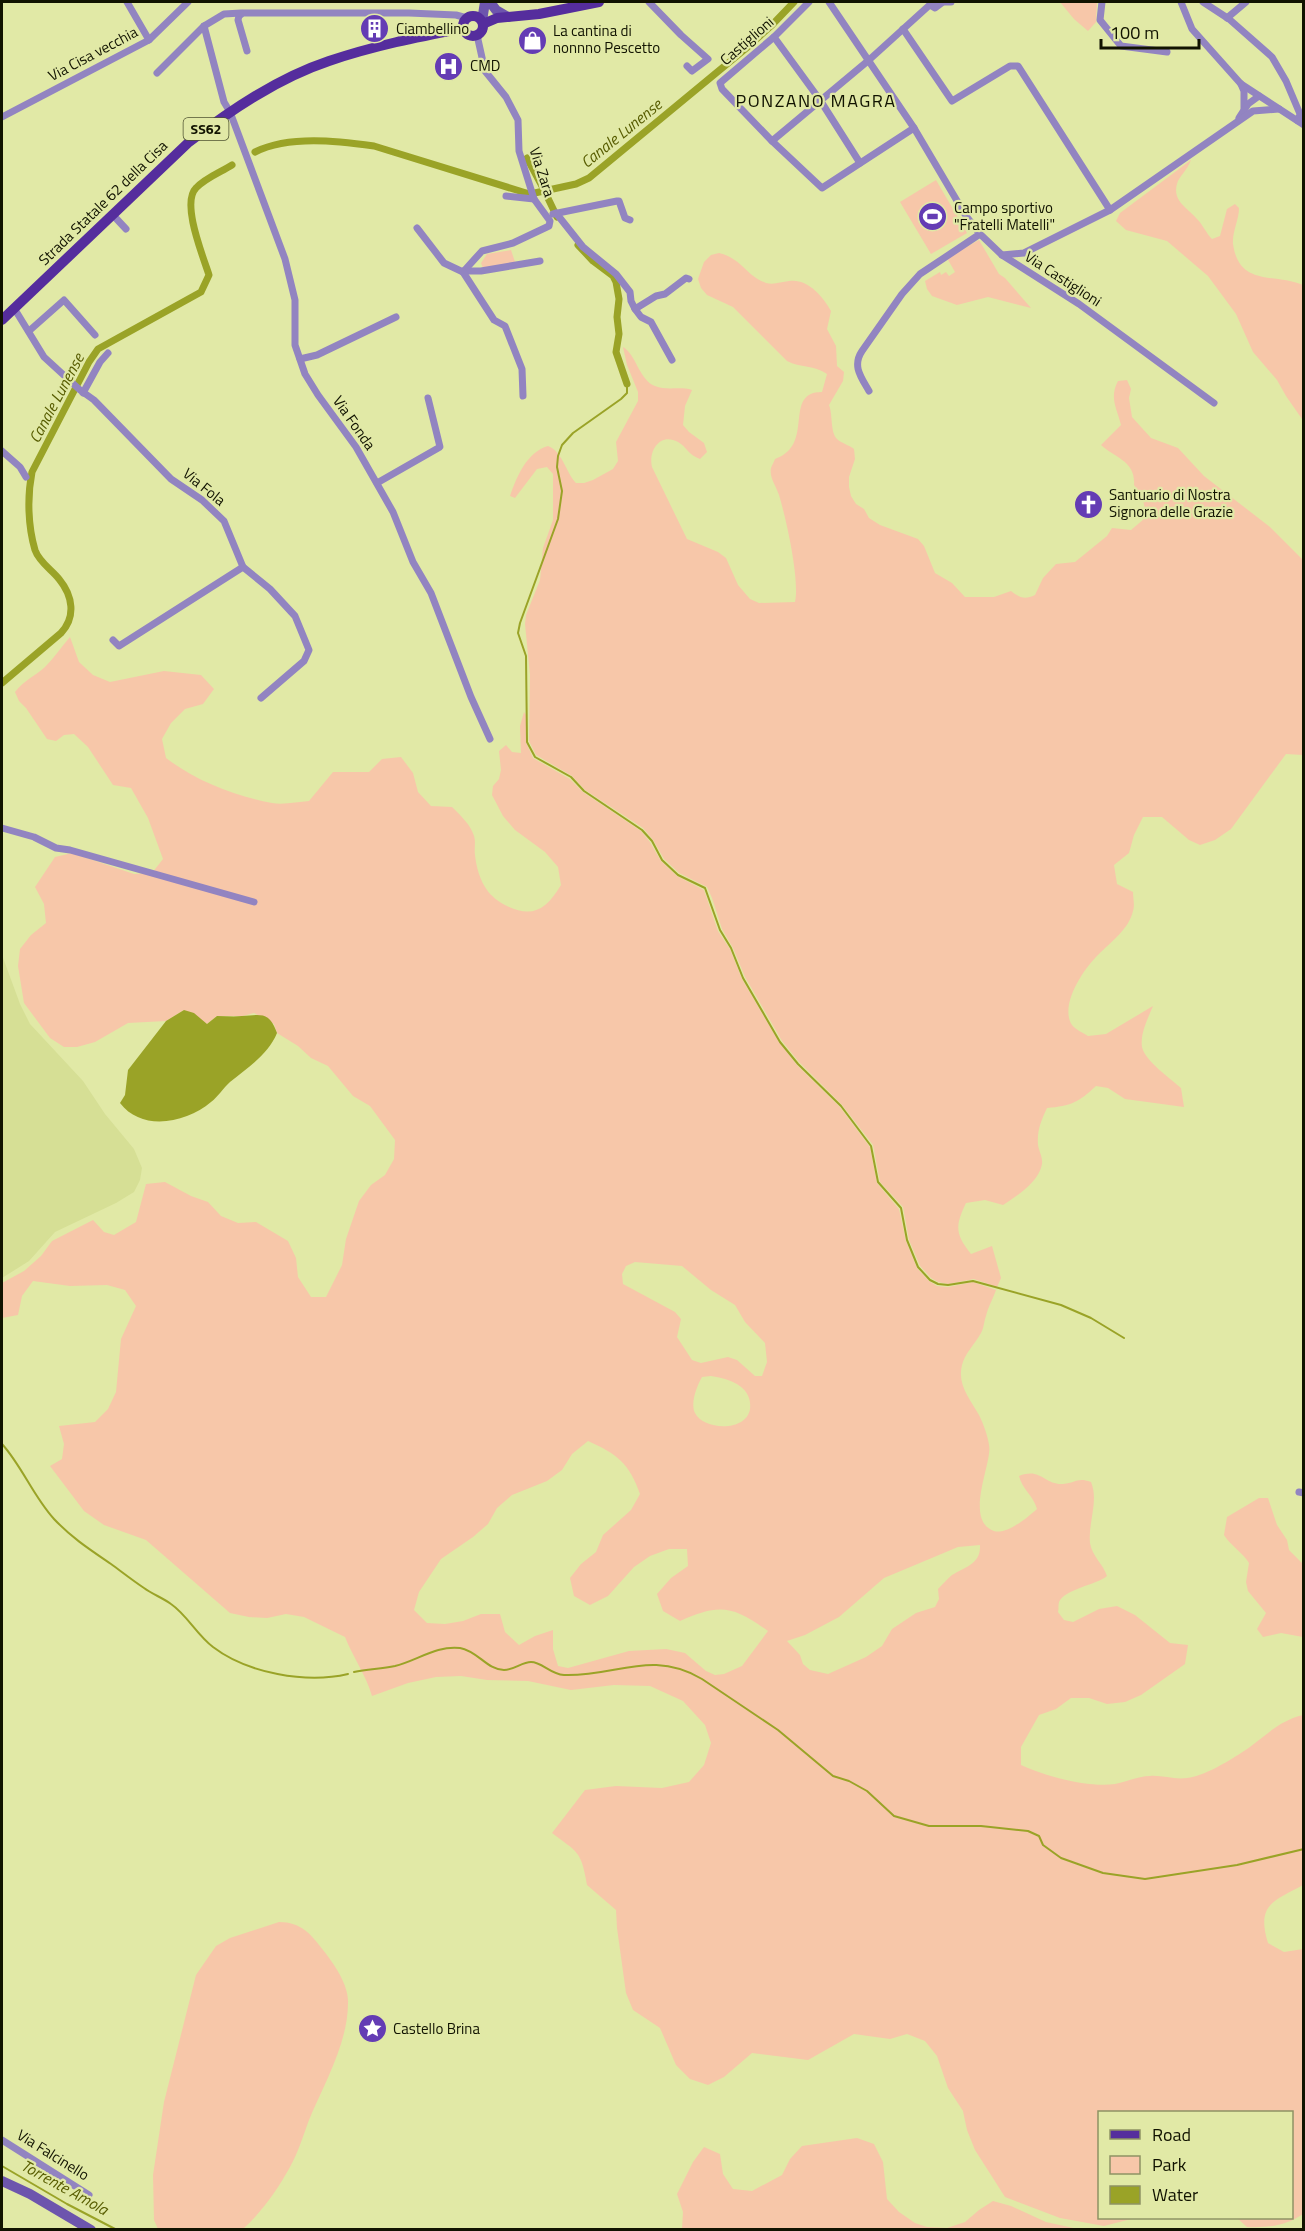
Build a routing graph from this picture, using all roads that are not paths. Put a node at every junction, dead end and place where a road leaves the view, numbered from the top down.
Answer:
1 (128, 2) edge
2 (188, 2) edge
3 (483, 2) edge
4 (490, 2) edge
5 (599, 2) edge
6 (649, 2) edge
7 (809, 2) edge
8 (829, 2) edge
9 (944, 2) edge
10 (951, 2) edge
11 (1102, 2) edge
12 (1181, 2) edge
13 (1203, 2) edge
14 (1246, 2) edge
15 (932, 3) edge
16 (241, 13) junction
17 (508, 16) junction
18 (1227, 18) junction
19 (474, 22) junction
20 (204, 26) junction
21 (903, 29) junction
22 (477, 35) joint
23 (774, 37) junction
24 (148, 40) junction
25 (247, 51) dead end
26 (1167, 52) dead end
27 (868, 60) junction
28 (687, 66) dead end
29 (157, 73) dead end
30 (1241, 84) junction
31 (1260, 97) junction
32 (820, 100) junction
33 (1244, 109) junction
34 (1279, 109) junction
35 (1253, 111) junction
36 (230, 112) junction
37 (2, 117) edge
38 (1237, 120) junction
39 (1301, 122) edge
40 (914, 128) junction
41 (772, 141) junction
42 (860, 163) junction
43 (506, 196) dead end
44 (534, 199) junction
45 (1110, 210) junction
46 (112, 214) junction
47 (553, 214) junction
48 (630, 220) dead end
49 (417, 228) dead end
50 (126, 229) dead end
51 (980, 234) junction
52 (1002, 255) junction
53 (540, 261) dead end
54 (464, 271) junction
55 (688, 279) dead end
56 (635, 309) junction
57 (6, 313) edge
58 (396, 317) dead end
59 (29, 331) junction
60 (95, 335) dead end
61 (108, 353) dead end
62 (300, 359) junction
63 (672, 360) dead end
64 (869, 391) dead end
65 (81, 392) junction
66 (523, 396) dead end
67 (428, 398) dead end
68 (1214, 403) dead end
69 (2, 451) edge
70 (26, 477) dead end
71 (377, 483) junction
72 (243, 567) junction
73 (113, 640) dead end
74 (261, 698) dead end
75 (490, 739) dead end
76 (2, 828) edge
77 (254, 902) dead end
78 (2, 2140) edge
79 (2, 2181) edge
80 (89, 2195) dead end
81 (90, 2229) edge

1 - 24 street
2 - 24 street, Via Cisa vecchia
3 - 19 street
4 - 17 street
5 - 17 main road, Strada Statale 62 della Cisa / SS62
6 - 28 street
7 - 23 street, Castiglioni
8 - 27 street, Via Castiglioni
9 - 10 street
9 - 15 street
11 - 26 street
12 - 30 street
13 - 18 street
14 - 18 street
15 - 21 street
16 - 19 street
16 - 20 street
16 - 25 street
17 - 19 main road, Strada Statale 62 della Cisa / SS62
18 - 39 street
19 - 22 main road
19 - 36 main road, Strada Statale 62 della Cisa / SS62
20 - 29 street
20 - 36 street, Via Fonda
21 - 27 street
21 - 45 street
22 - 44 street, Via Zara
23 - 32 street
23 - 41 street, Castiglioni
24 - 37 street, Via Cisa vecchia
27 - 32 street
27 - 40 street, Via Castiglioni
30 - 31 street
30 - 33 street
31 - 33 street
31 - 34 street
31 - 35 street
32 - 41 street
32 - 42 street
33 - 38 street
34 - 35 street
34 - 39 street
35 - 38 street
36 - 46 main road, Strada Statale 62 della Cisa / SS62
36 - 62 street, Via Fonda
38 - 45 street
40 - 42 street
40 - 51 street, Via Castiglioni
41 - 42 street
43 - 44 street
44 - 47 street, Via Zara
45 - 52 street
46 - 50 street
46 - 57 main road, Strada Statale 62 della Cisa / SS62
47 - 48 street
47 - 54 street, Via Zara
47 - 56 street
49 - 54 street
51 - 52 street, Via Castiglioni
51 - 64 street
52 - 68 street, Via Castiglioni
53 - 54 street
54 - 66 street
55 - 56 street
56 - 63 street
57 - 59 street, Via Fola
58 - 62 street
59 - 60 street
59 - 65 street, Via Fola
61 - 65 street
62 - 71 street, Via Fonda
65 - 72 street, Via Fola
67 - 71 street
69 - 70 street
71 - 75 street, Via Fonda
72 - 73 street
72 - 74 street, Via Fola
76 - 77 street
78 - 80 street, Via Falcinello
79 - 81 street

